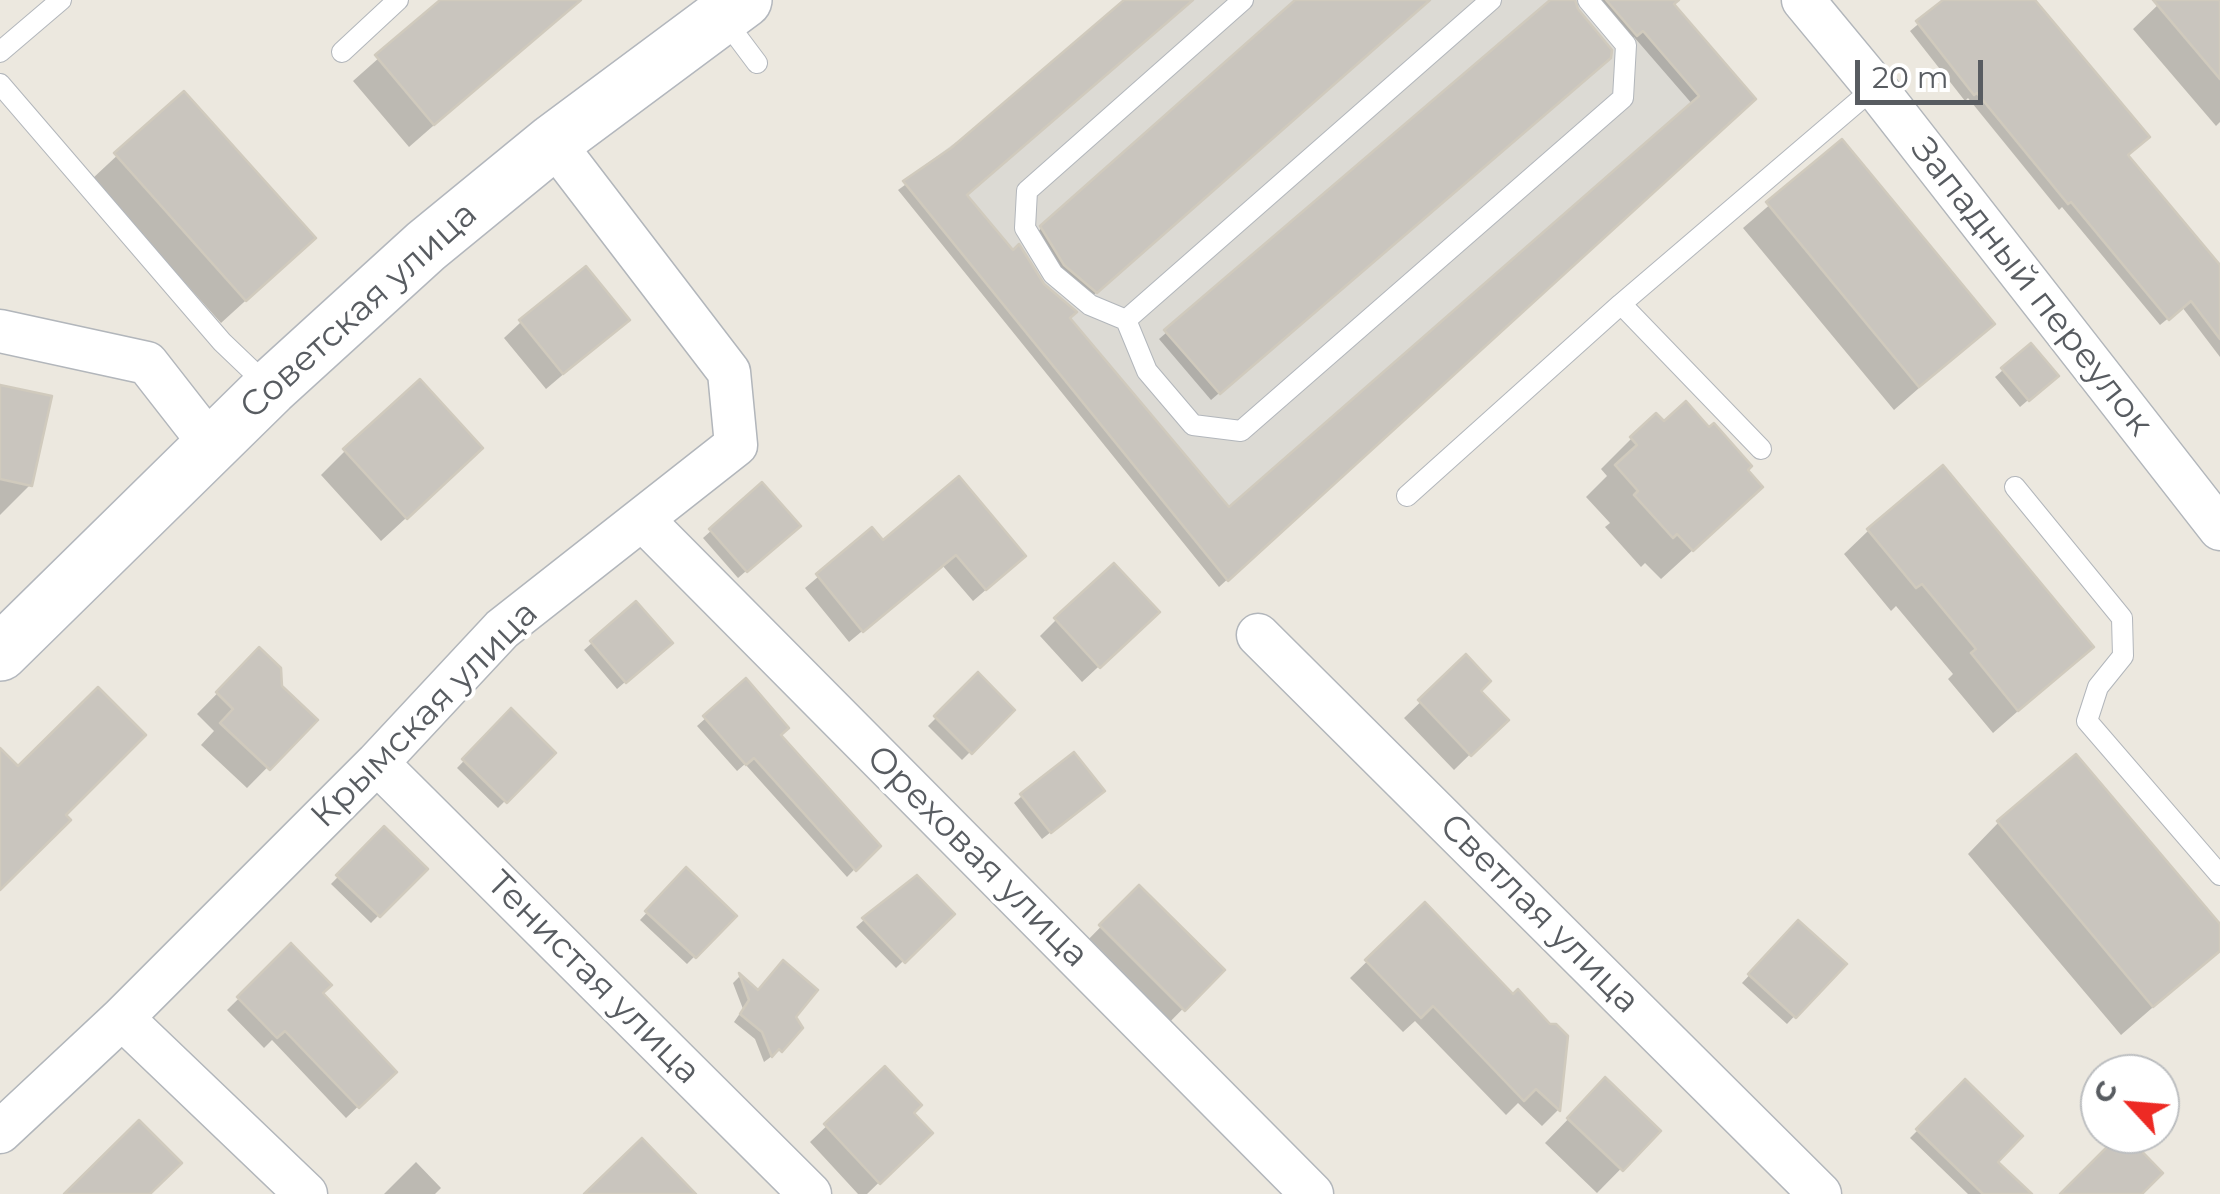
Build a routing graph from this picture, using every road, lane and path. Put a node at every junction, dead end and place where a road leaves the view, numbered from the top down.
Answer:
1 (61, 0) edge
2 (398, 0) edge
3 (1243, 0) edge
4 (1491, 0) edge
5 (1588, 0) edge
6 (1803, 0) edge
7 (725, 6) edge
8 (0, 52) edge
9 (342, 52) dead end
10 (758, 63) dead end
11 (0, 84) edge
12 (1876, 87) junction
13 (553, 142) junction
14 (1621, 304) junction
15 (1126, 320) junction
16 (0, 331) edge
17 (270, 388) junction
18 (211, 445) junction
19 (1761, 449) dead end
20 (2015, 487) dead end
21 (1406, 496) dead end
22 (642, 520) junction
23 (2220, 529) edge
24 (1258, 635) dead end
25 (0, 653) edge
26 (377, 763) junction
27 (2220, 874) edge
28 (122, 1018) junction
29 (0, 1132) edge
30 (306, 1194) edge
31 (810, 1194) edge
32 (1312, 1194) edge
33 (1820, 1194) edge

1 - 8 lane
2 - 9 lane
3 - 15 lane
4 - 15 lane
5 - 15 lane
6 - 12 street, Западный переулок
7 - 10 lane
7 - 13 street, Советская улица
11 - 17 lane
12 - 14 lane
12 - 23 street, Западный переулок
13 - 17 street, Советская улица
13 - 22 street, Крымская улица
14 - 19 lane
14 - 21 lane
16 - 18 street
17 - 18 street, Советская улица
18 - 25 street, Советская улица
20 - 27 lane
22 - 26 street, Крымская улица
22 - 32 street, Ореховая улица
24 - 33 street, Светлая улица
26 - 28 street, Крымская улица
26 - 31 street, Тенистая улица
28 - 29 street, Крымская улица
28 - 30 street

